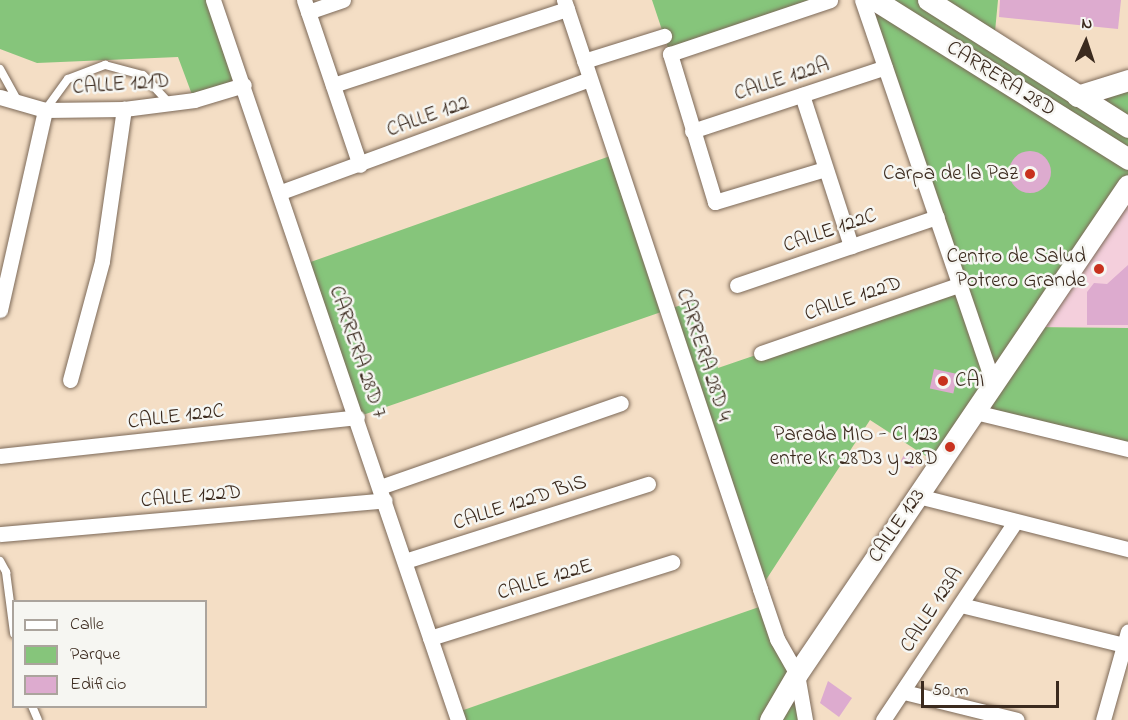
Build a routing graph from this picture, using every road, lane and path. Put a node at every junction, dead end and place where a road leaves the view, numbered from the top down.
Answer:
1 (213, 0) edge
2 (343, 0) edge
3 (830, 0) edge
4 (862, 0) edge
5 (875, 0) edge
6 (928, 0) edge
7 (566, 4) edge
8 (306, 6) edge
9 (664, 36) dead end
10 (584, 61) junction
11 (885, 68) junction
12 (0, 69) edge
13 (590, 79) junction
14 (1128, 80) edge
15 (244, 85) junction
16 (333, 85) junction
17 (802, 95) junction
18 (1077, 96) junction
19 (0, 97) edge
20 (18, 103) junction
21 (169, 105) junction
22 (124, 109) junction
23 (45, 110) junction
24 (1128, 127) edge
25 (692, 131) junction
26 (1128, 159) edge
27 (360, 165) junction
28 (825, 169) junction
29 (1128, 185) edge
30 (280, 192) junction
31 (937, 217) junction
32 (851, 246) junction
33 (737, 285) dead end
34 (959, 285) junction
35 (0, 310) edge
36 (761, 353) dead end
37 (70, 380) dead end
38 (993, 383) junction
39 (621, 403) dead end
40 (975, 412) junction
41 (357, 417) junction
42 (1128, 449) edge
43 (0, 456) edge
44 (648, 484) dead end
45 (382, 493) junction
46 (918, 496) junction
47 (1015, 522) junction
48 (0, 534) edge
49 (1128, 549) edge
50 (0, 561) edge
51 (405, 561) junction
52 (672, 562) dead end
53 (961, 605) junction
54 (12, 618) edge
55 (430, 638) junction
56 (1126, 638) edge
57 (797, 674) junction
58 (904, 692) junction
59 (452, 718) edge
60 (770, 720) edge
61 (805, 720) edge
62 (883, 720) edge
63 (1017, 720) edge
64 (1103, 720) edge

1 - 15 street, CARRERA 28D 7
2 - 8 street
3 - 25 street
4 - 11 street
5 - 26 street, CARRERA 28D
6 - 18 street, CARRERA 28D
7 - 10 street, CARRERA 28D 4
7 - 16 street
8 - 16 street
9 - 10 street
10 - 13 street, CARRERA 28D 4
11 - 17 street, CALLE 122A
11 - 31 street
12 - 20 lane
13 - 27 street, CALLE 122
13 - 57 street, CARRERA 28D 4
14 - 18 street
15 - 21 street, CALLE 121D
15 - 30 street, CARRERA 28D 7
16 - 27 street
17 - 25 street, CALLE 122A
17 - 28 street
18 - 24 street, CARRERA 28D
19 - 20 street, CALLE 121D
20 - 23 street, CALLE 121D
21 - 22 street, CALLE 121D
21 - 23 lane
22 - 23 street, CALLE 121D
22 - 37 street
23 - 35 street
25 - 28 street
27 - 30 street, CALLE 122
28 - 32 street
29 - 38 street, CALLE 123
30 - 41 street, CARRERA 28D 7
31 - 32 street, CALLE 122C
31 - 34 street
32 - 33 street, CALLE 122C
34 - 36 street, CALLE 122D
34 - 38 street
38 - 40 street, CALLE 123
39 - 45 street, CALLE 122D
40 - 42 street
40 - 46 street, CALLE 123
41 - 43 street, CALLE 122C
41 - 45 street, CARRERA 28D 7
44 - 51 street, CALLE 122D BIS
45 - 48 street, CALLE 122D
45 - 51 street, CARRERA 28D 7
46 - 47 street
46 - 57 street, CALLE 123
47 - 49 street
47 - 53 street, CALLE 123A
50 - 54 lane
51 - 55 street, CARRERA 28D 7
52 - 55 street, CALLE 122E
53 - 56 street
53 - 58 street, CALLE 123A
55 - 59 street, CARRERA 28D 7
56 - 64 street
57 - 60 street, CALLE 123
57 - 61 street, CARRERA 28D 4
58 - 62 street, CALLE 123A
58 - 63 street

